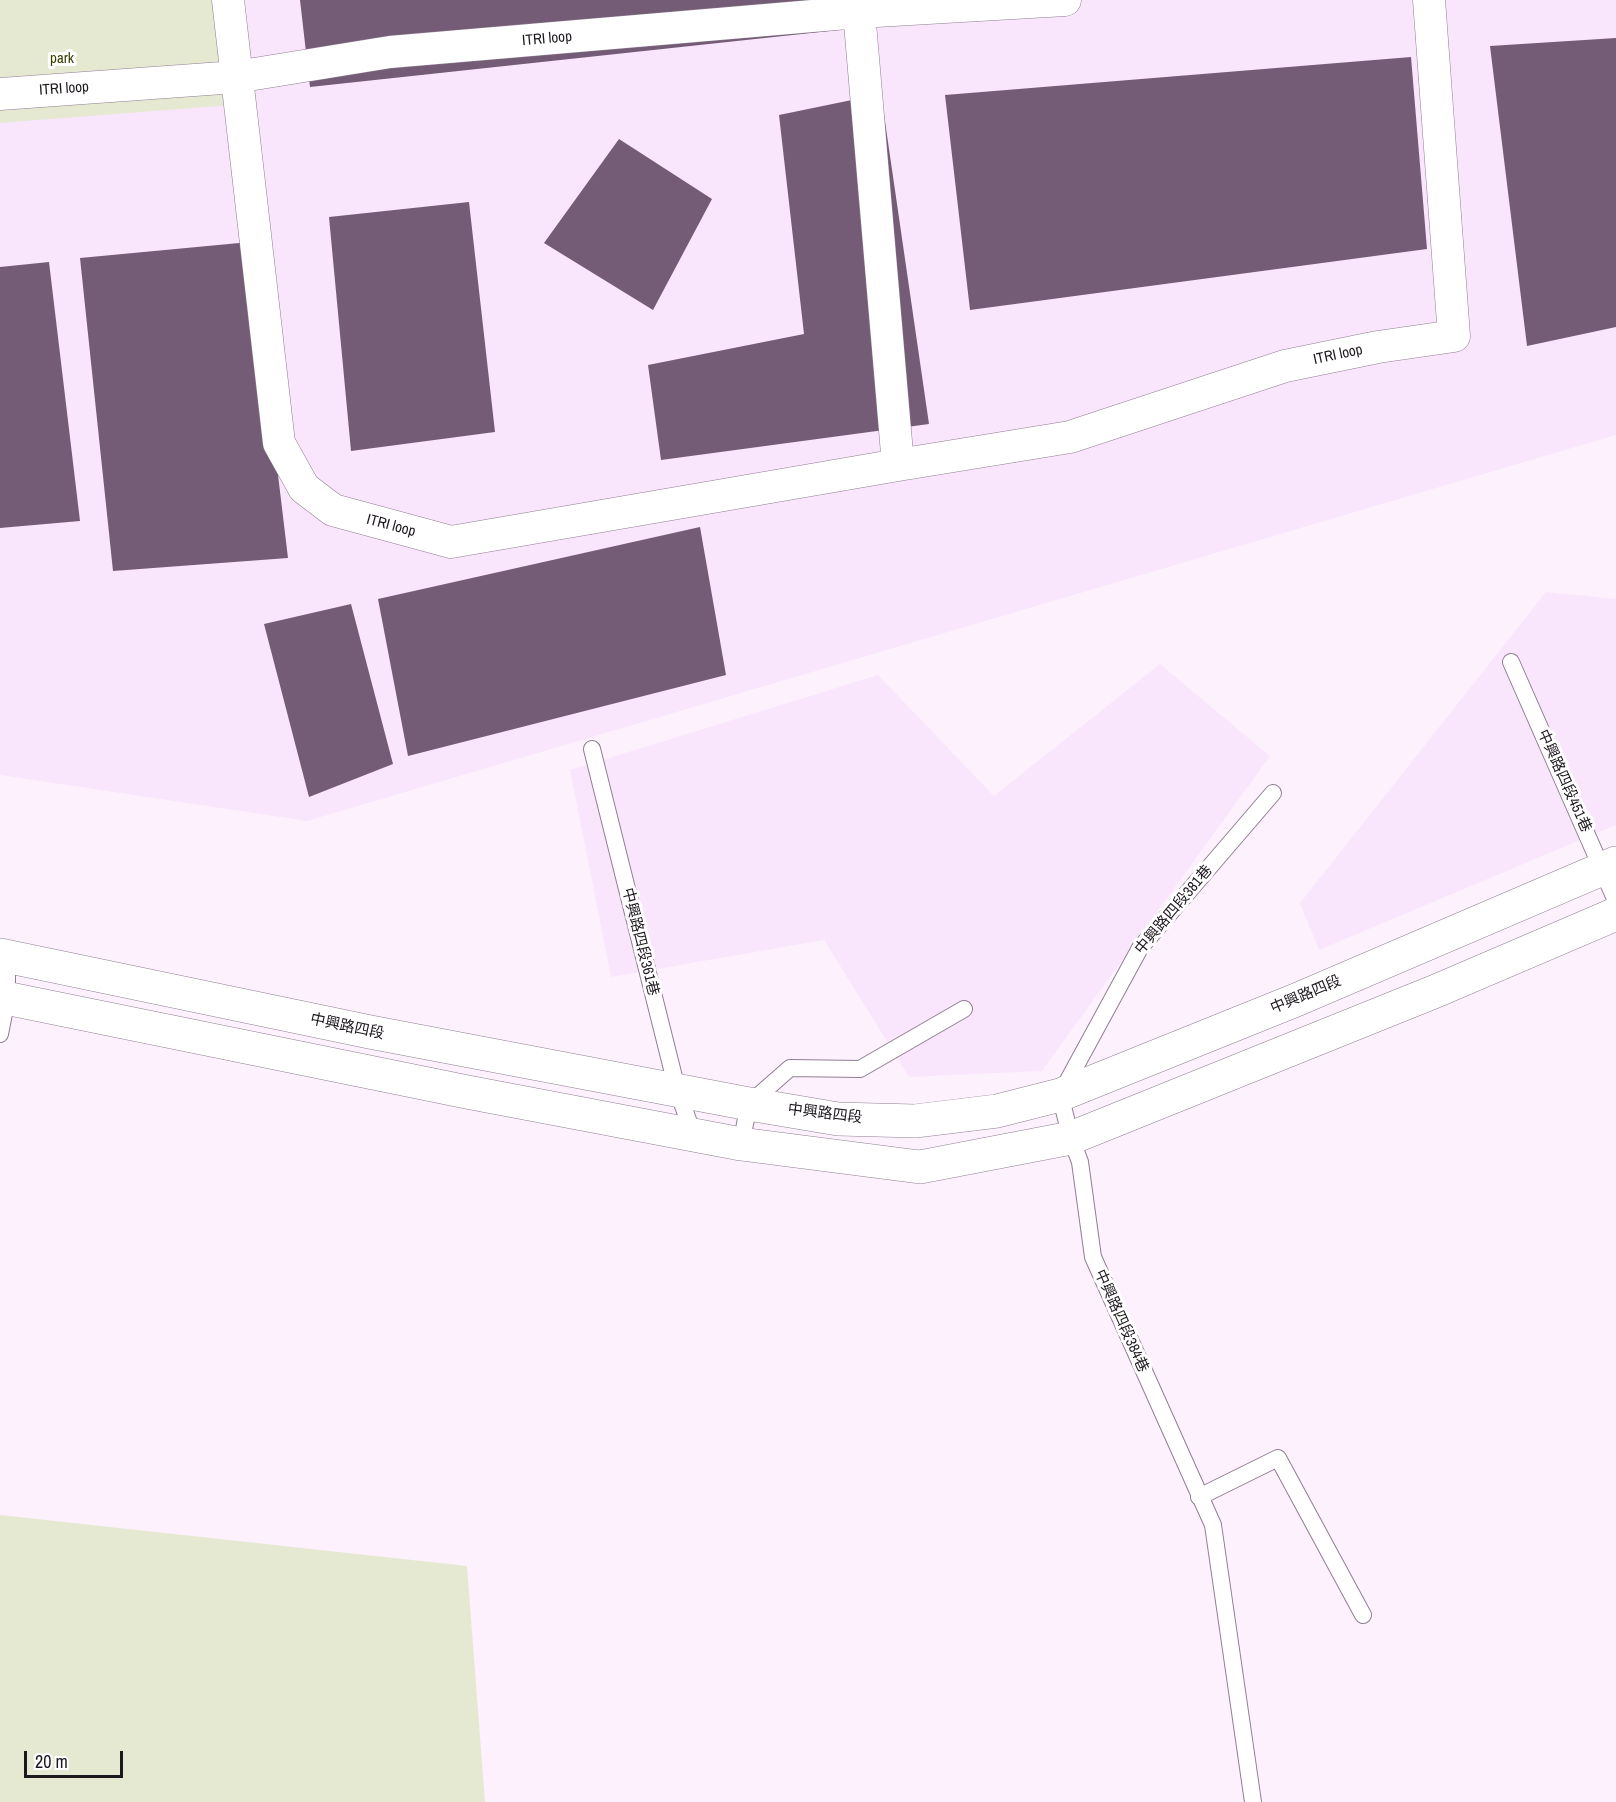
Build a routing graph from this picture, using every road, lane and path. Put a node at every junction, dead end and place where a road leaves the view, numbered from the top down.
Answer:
1 (228, 0) edge
2 (1065, 0) edge
3 (1430, 0) edge
4 (859, 6) edge
5 (236, 77) junction
6 (0, 94) edge
7 (898, 465) junction
8 (1511, 662) dead end
9 (592, 749) dead end
10 (1273, 793) dead end
11 (1609, 866) edge
12 (1616, 901) edge
13 (1616, 914) edge
14 (3, 955) edge
15 (4, 998) edge
16 (964, 1009) dead end
17 (0, 1034) edge
18 (677, 1089) junction
19 (1060, 1095) junction
20 (749, 1104) junction
21 (693, 1134) junction
22 (1071, 1138) junction
23 (741, 1144) junction
24 (1199, 1497) junction
25 (1363, 1615) dead end
26 (1253, 1802) edge

1 - 5 street, ITRI loop
2 - 4 street, ITRI loop
3 - 7 street, ITRI loop
4 - 5 street, ITRI loop
4 - 7 street
5 - 6 street, ITRI loop
5 - 7 street, ITRI loop
8 - 11 lane, 中興路四段451巷
9 - 18 lane, 中興路四段361巷
10 - 19 lane, 中興路四段381巷
11 - 12 lane, 中興路四段451巷
11 - 19 main road, 中興路四段
13 - 22 main road
14 - 15 lane
14 - 18 main road, 中興路四段
15 - 17 lane
15 - 21 main road
16 - 20 lane
18 - 20 main road, 中興路四段
18 - 21 lane, 中興路四段361巷
19 - 20 main road, 中興路四段
19 - 22 lane
20 - 23 lane
21 - 23 main road
22 - 23 main road
22 - 24 lane, 中興路四段384巷
24 - 25 lane
24 - 26 lane, 中興路四段384巷

